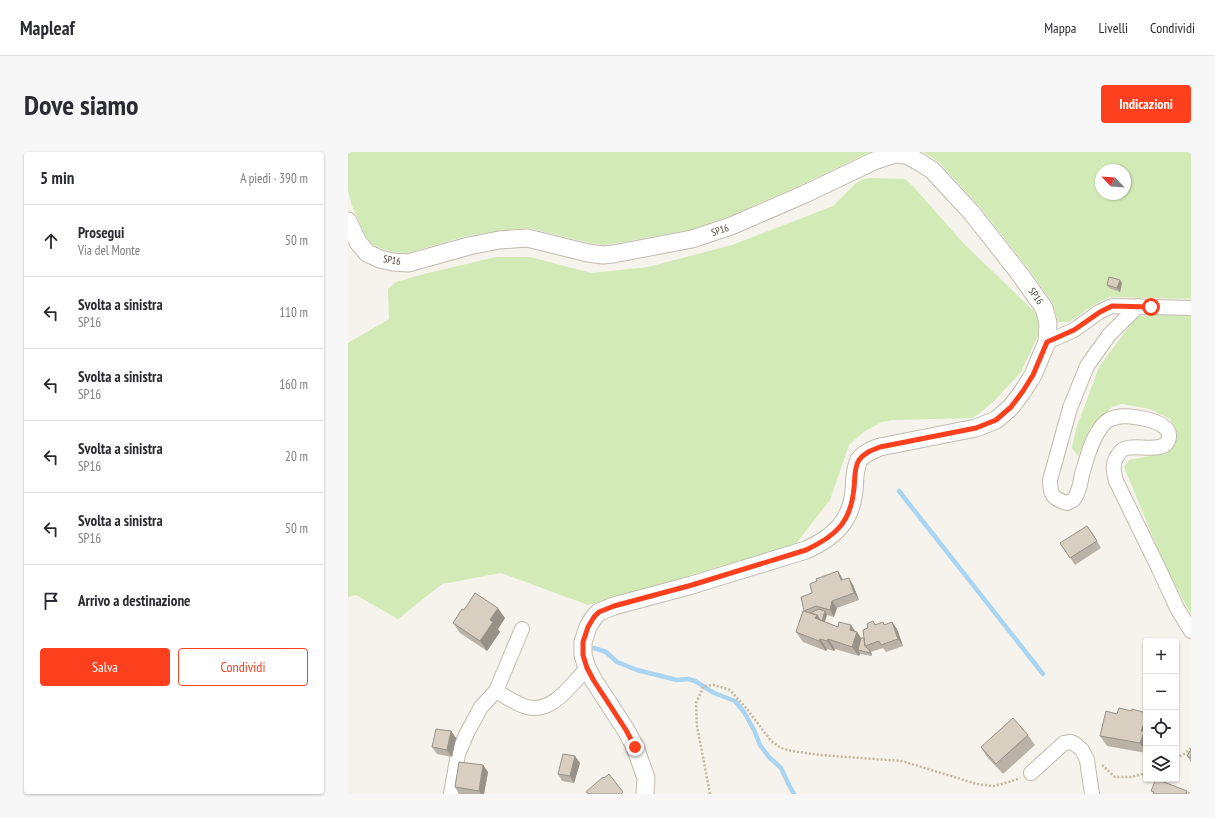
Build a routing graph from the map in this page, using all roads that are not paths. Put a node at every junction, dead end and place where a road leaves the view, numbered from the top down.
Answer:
1 (348, 221) edge
2 (1138, 306) junction
3 (1191, 308) edge
4 (1047, 342) junction
5 (522, 629) dead end
6 (1191, 631) edge
7 (587, 668) junction
8 (496, 691) junction
9 (1031, 773) road end
10 (451, 794) edge
11 (646, 794) edge
12 (1092, 794) edge

1 - 4 street, SP16 / SP16
2 - 3 street
2 - 4 street
2 - 6 street
4 - 7 street, SP16 / SP16
5 - 8 street
7 - 8 street
7 - 11 street, SP16 / SP16
8 - 10 street
9 - 12 street

